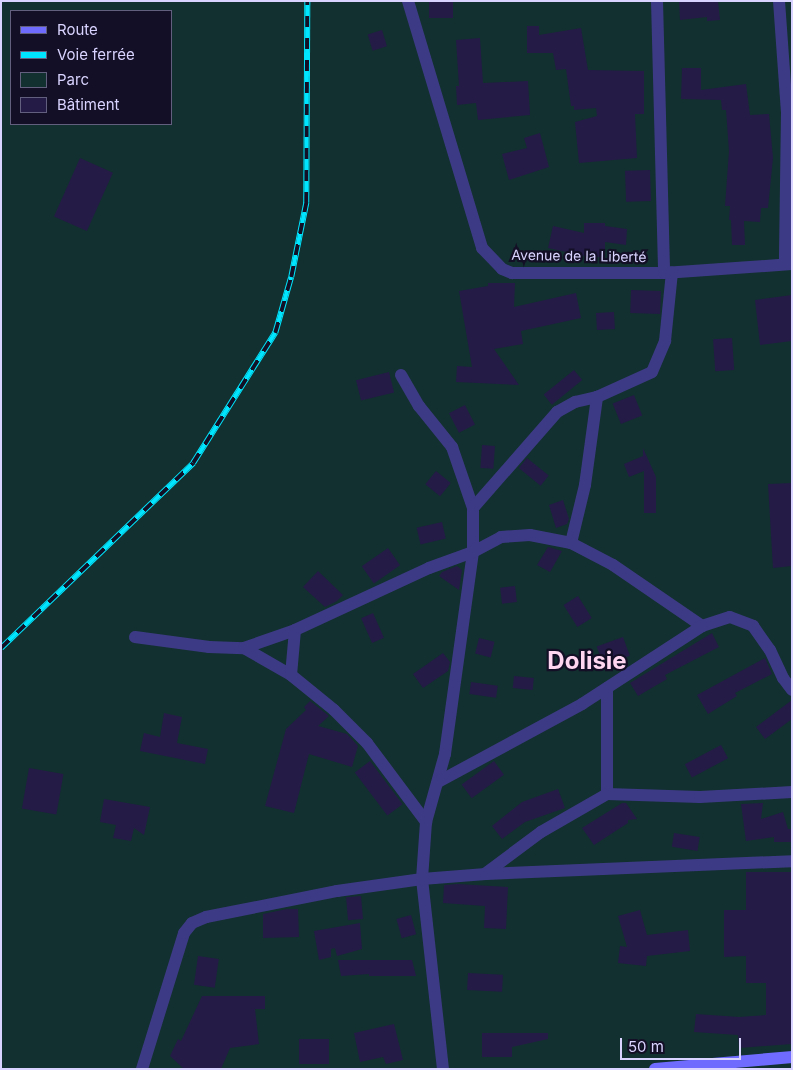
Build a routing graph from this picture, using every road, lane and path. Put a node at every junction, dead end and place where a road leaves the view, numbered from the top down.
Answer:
1 (408, 1) edge
2 (656, 1) edge
3 (779, 1) edge
4 (788, 264) edge
5 (668, 272) junction
6 (401, 375) dead end
7 (597, 397) junction
8 (473, 508) junction
9 (571, 543) junction
10 (472, 552) junction
11 (702, 626) junction
12 (295, 630) junction
13 (135, 637) dead end
14 (244, 648) junction
15 (291, 675) junction
16 (607, 688) junction
17 (792, 690) edge
18 (438, 782) junction
19 (792, 792) edge
20 (607, 794) junction
21 (426, 822) junction
22 (792, 862) edge
23 (486, 874) junction
24 (422, 879) junction
25 (792, 1057) edge
26 (142, 1069) edge
27 (443, 1069) edge
28 (655, 1069) edge

1 - 5 street, Avenue de la Liberté
2 - 5 street
3 - 4 street
4 - 5 street, Avenue de la Liberté
5 - 7 street
6 - 8 street
7 - 8 street
7 - 9 street
8 - 10 street
9 - 10 street
9 - 11 street
10 - 12 street
10 - 18 street
11 - 16 street
11 - 17 street
12 - 14 street
12 - 15 street
13 - 14 street
14 - 15 street
15 - 21 street
16 - 18 street
16 - 20 street
18 - 21 street
19 - 20 street
20 - 23 street
21 - 24 street
22 - 23 street
23 - 24 street
24 - 26 street
24 - 27 street
25 - 28 main road

